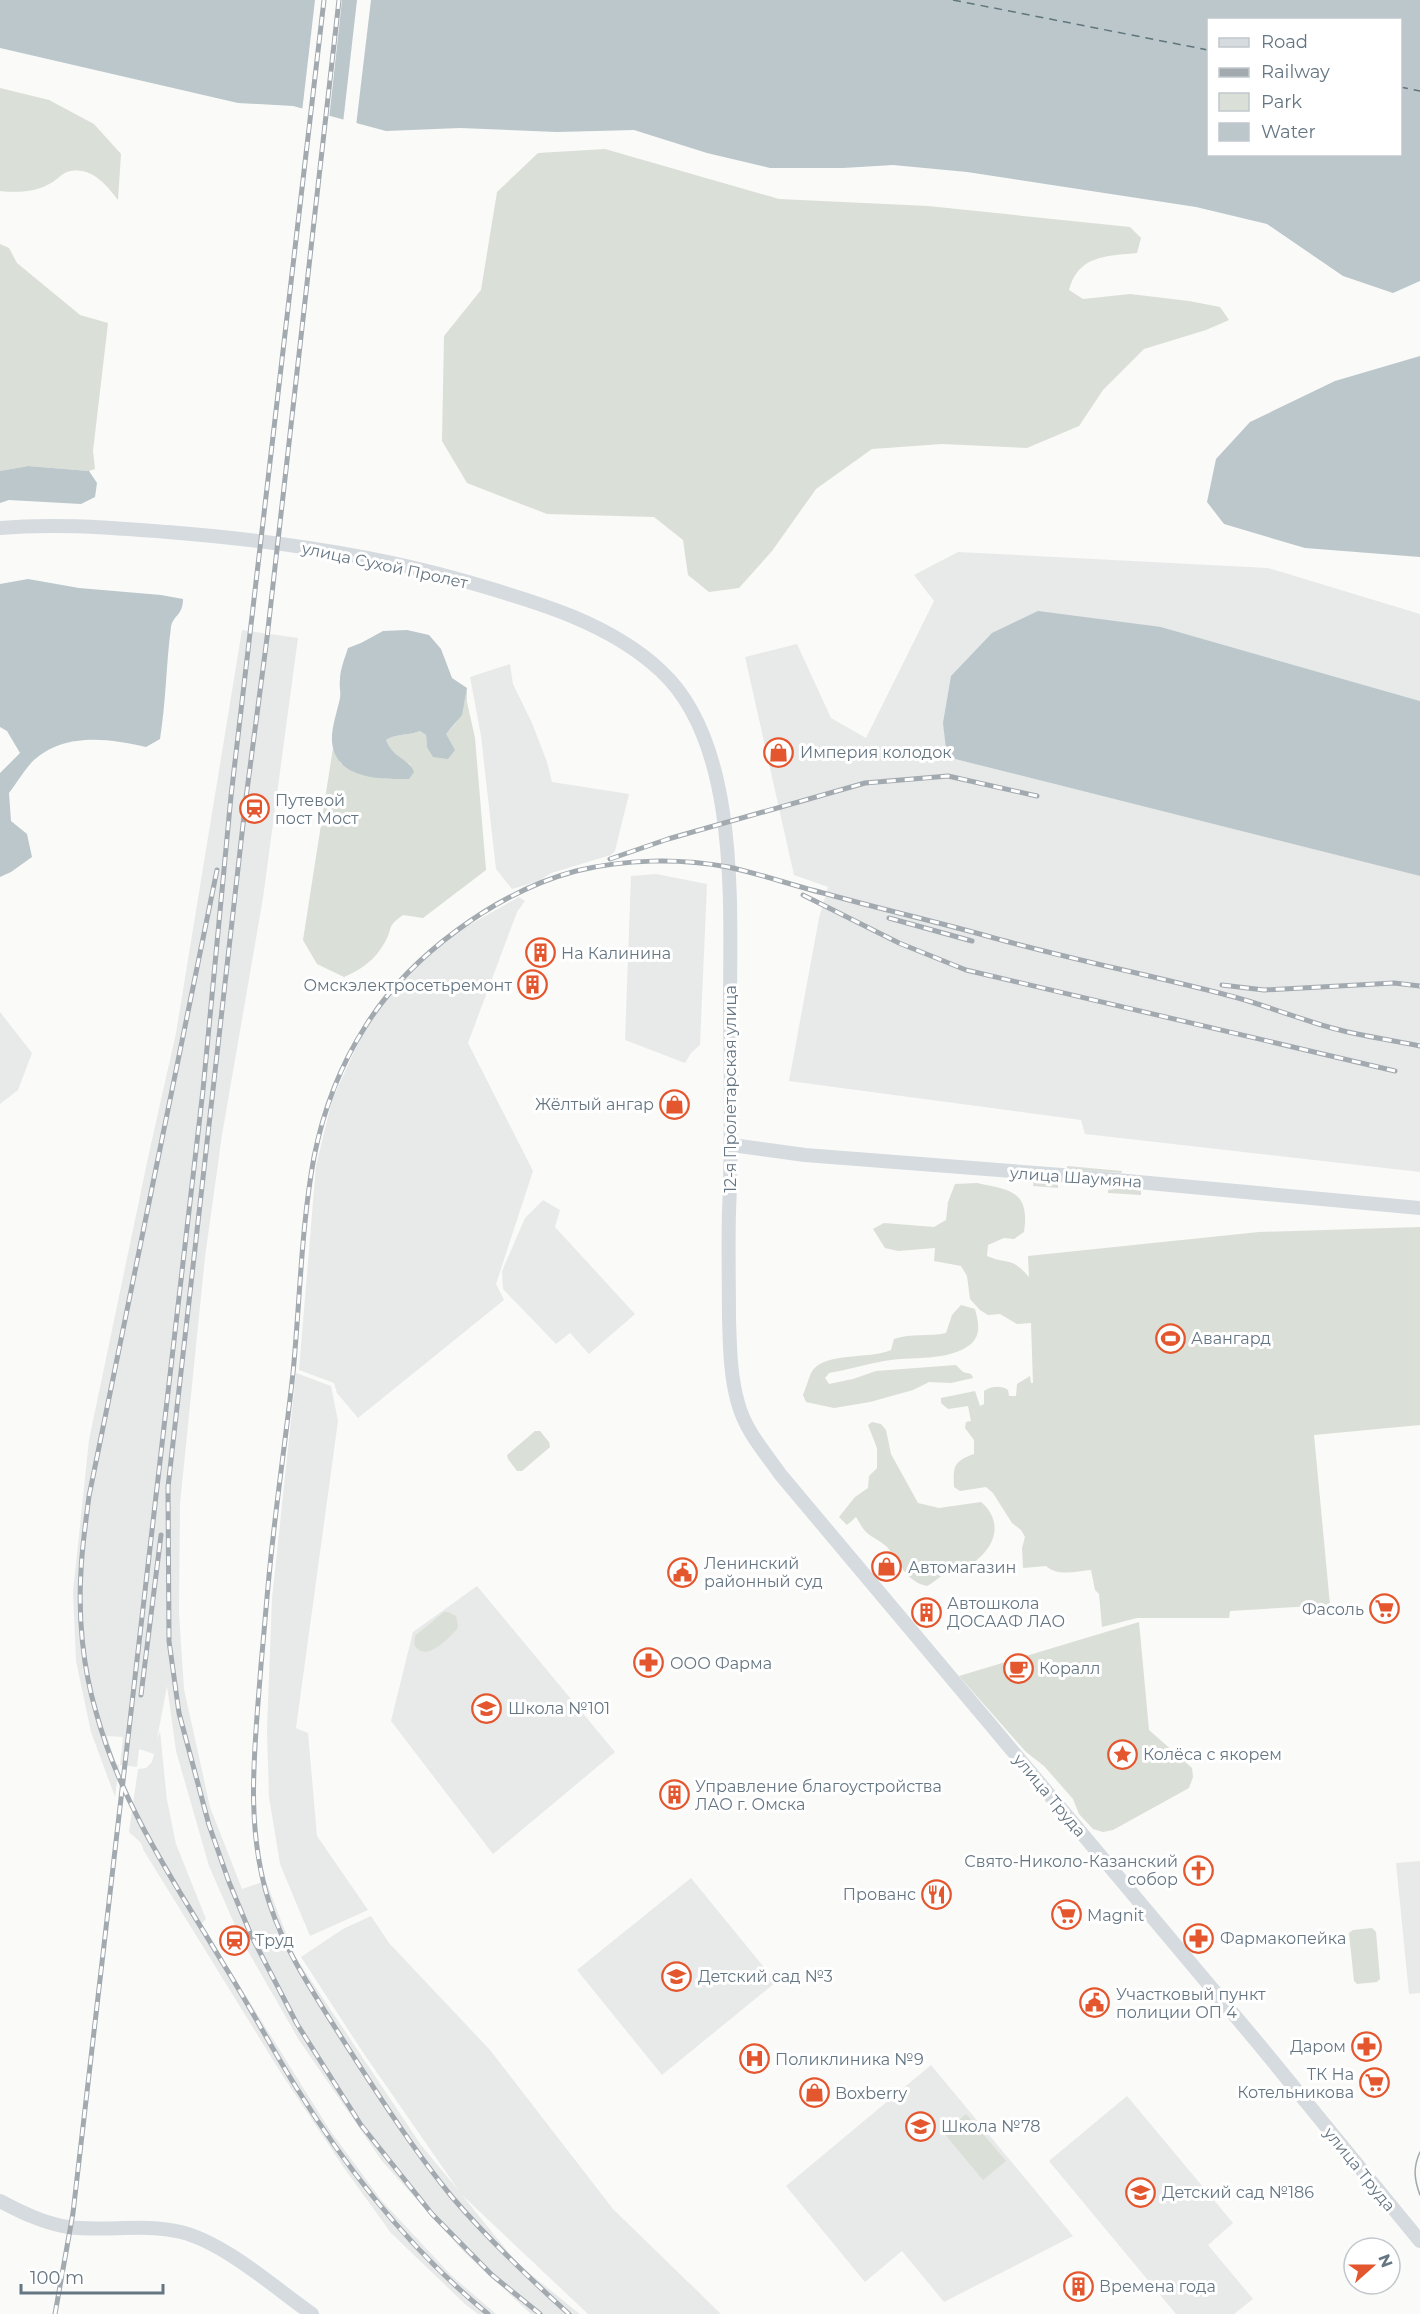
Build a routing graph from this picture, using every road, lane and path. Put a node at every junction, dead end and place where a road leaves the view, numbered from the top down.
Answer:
1 (0, 528) edge
2 (707, 745) joint
3 (732, 1145) junction
4 (1420, 1208) edge
5 (750, 1432) joint
6 (0, 2201) edge
7 (1420, 2241) edge
8 (312, 2314) edge

1 - 2 main road, улица Сухой Пролет
2 - 3 main road, 12-я Пролетарская улица
3 - 4 main road, улица Шаумяна
3 - 5 main road, 12-я Пролетарская улица
5 - 7 main road, улица Труда
6 - 8 main road

